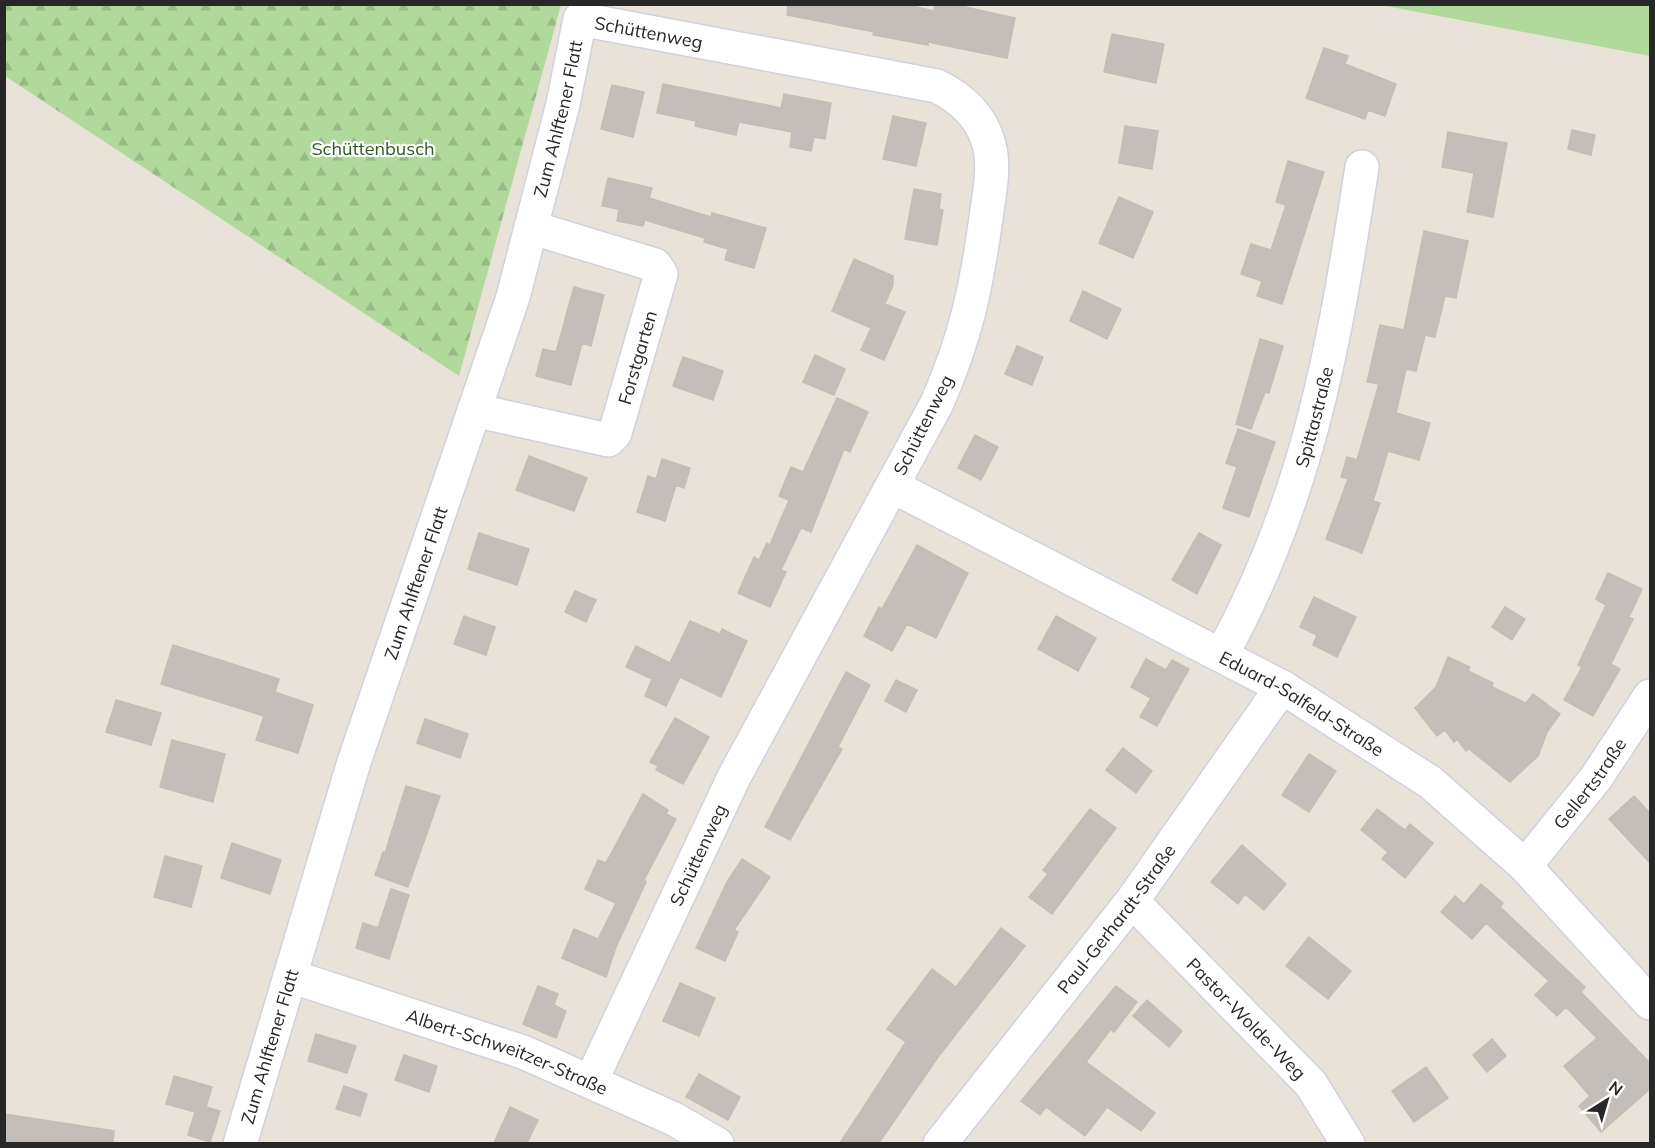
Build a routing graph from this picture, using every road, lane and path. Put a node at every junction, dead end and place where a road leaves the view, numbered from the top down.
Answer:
1 (580, 19) joint
2 (1362, 166) dead end
3 (532, 228) junction
4 (474, 410) junction
5 (892, 486) junction
6 (1222, 654) junction
7 (1282, 687) junction
8 (1650, 696) edge
9 (1525, 866) junction
10 (1132, 902) junction
11 (290, 976) junction
12 (1650, 1003) edge
13 (591, 1081) junction
14 (240, 1143) edge
15 (717, 1143) edge
16 (940, 1143) edge
17 (1348, 1143) edge

1 - 3 street, Zum Ahlftener Flatt
1 - 5 street, Schüttenweg
2 - 6 street, Spittastraße
3 - 4 street, Zum Ahlftener Flatt
3 - 4 street, Forstgarten
4 - 11 street, Zum Ahlftener Flatt
5 - 6 street, Eduard-Salfeld-Straße
5 - 13 street, Schüttenweg
6 - 7 street, Eduard-Salfeld-Straße
7 - 9 street, Eduard-Salfeld-Straße
7 - 10 street, Paul-Gerhardt-Straße
8 - 9 street, Gellertstraße
9 - 12 street, Eduard-Salfeld-Straße
10 - 16 street, Paul-Gerhardt-Straße
10 - 17 street, Pastor-Wolde-Weg
11 - 13 street, Albert-Schweitzer-Straße
11 - 14 street, Zum Ahlftener Flatt
13 - 15 street, Albert-Schweitzer-Straße

